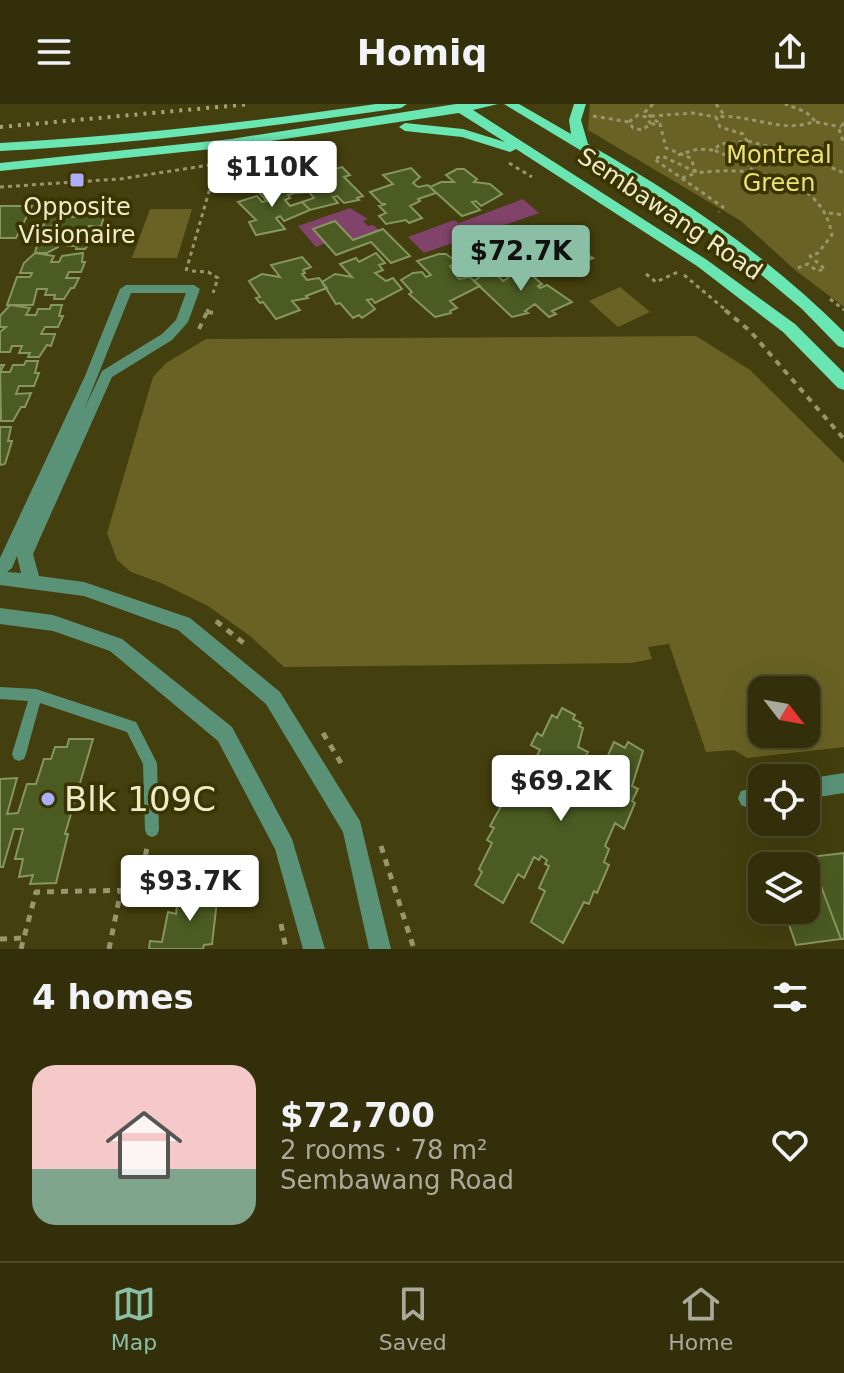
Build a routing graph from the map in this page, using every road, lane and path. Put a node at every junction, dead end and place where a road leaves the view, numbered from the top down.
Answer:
1 (339, 104) edge
2 (401, 104) edge
3 (492, 104) edge
4 (510, 104) edge
5 (653, 104) edge
6 (716, 104) edge
7 (785, 104) edge
8 (458, 106) edge
9 (582, 109) edge
10 (724, 115) junction
11 (651, 116) junction
12 (716, 117) junction
13 (311, 119) junction
14 (815, 121) junction
15 (629, 122) junction
16 (844, 123) edge
17 (651, 124) junction
18 (660, 124) junction
19 (361, 126) junction
20 (841, 127) junction
21 (747, 141) junction
22 (844, 145) edge
23 (583, 146) junction
24 (0, 147) edge
25 (714, 150) junction
26 (677, 155) junction
27 (541, 158) junction
28 (502, 159) dead end
29 (217, 164) dead end
30 (0, 167) edge
31 (753, 171) junction
32 (696, 173) junction
33 (844, 173) edge
34 (682, 178) junction
35 (539, 181) dead end
36 (684, 207) junction
37 (719, 212) dead end
38 (829, 213) junction
39 (844, 215) edge
40 (654, 230) junction
41 (192, 252) junction
42 (199, 252) dead end
43 (669, 264) dead end
44 (795, 269) dead end
45 (186, 271) dead end
46 (680, 271) junction
47 (646, 274) dead end
48 (207, 312) dead end
49 (216, 313) dead end
50 (844, 342) edge
51 (844, 384) edge
52 (844, 439) edge
53 (0, 567) edge
54 (0, 578) edge
55 (31, 579) junction
56 (0, 616) edge
57 (0, 693) edge
58 (36, 695) junction
59 (19, 754) dead end
60 (820, 781) edge
61 (844, 783) edge
62 (152, 828) joint
63 (121, 890) junction
64 (280, 922) dead end
65 (23, 938) junction
66 (0, 939) edge
67 (21, 949) edge
68 (109, 949) edge
69 (286, 949) edge
70 (314, 949) edge
71 (380, 949) edge

1 - 13 main road
2 - 13 main road
3 - 8 main road
4 - 23 main road, Sembawang Road
5 - 11 path
6 - 10 path
7 - 14 path
8 - 19 main road
8 - 27 main road, Sembawang Road
9 - 15 path
9 - 23 main road
10 - 12 path
10 - 14 path
11 - 12 path
11 - 18 path
12 - 21 path
13 - 24 main road
14 - 20 path
15 - 17 path
15 - 17 path
16 - 20 path
17 - 18 path
18 - 26 path
19 - 27 main road
19 - 30 main road
20 - 22 path
21 - 25 path
21 - 33 path
23 - 36 main road, Sembawang Road
25 - 26 path
25 - 31 path
26 - 32 path
27 - 40 main road, Sembawang Road
28 - 35 path
29 - 41 path
31 - 32 path
31 - 38 path
32 - 34 path
32 - 34 path
34 - 37 path
36 - 40 main road
36 - 50 main road, Sembawang Road
38 - 39 path
38 - 44 path
40 - 51 main road, Sembawang Road
41 - 42 path
41 - 45 path
43 - 46 path
46 - 47 path
46 - 52 path
48 - 49 path
53 - 55 street
54 - 55 street
55 - 71 street
56 - 70 street
57 - 58 lane
58 - 59 lane
58 - 62 lane
60 - 61 street
62 - 63 path
63 - 65 path
63 - 68 path
64 - 69 path
65 - 66 path
65 - 67 path

